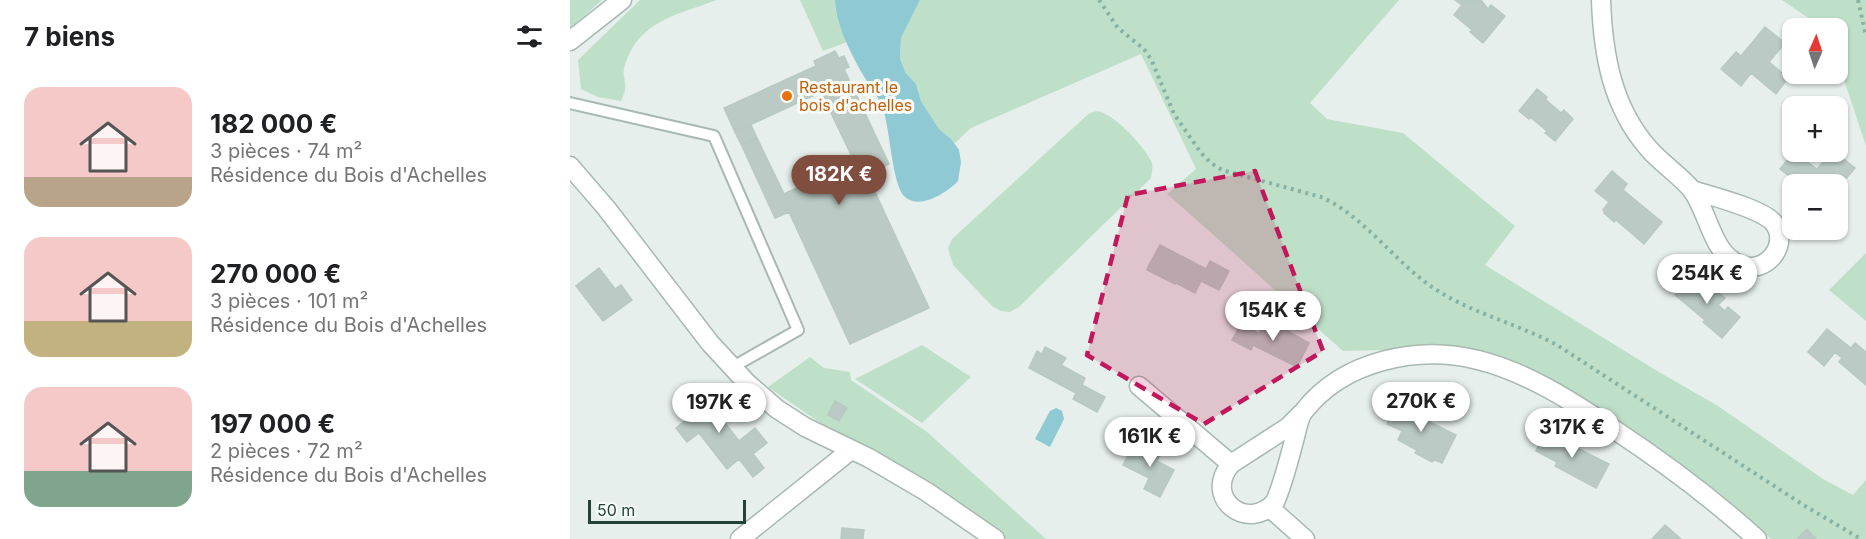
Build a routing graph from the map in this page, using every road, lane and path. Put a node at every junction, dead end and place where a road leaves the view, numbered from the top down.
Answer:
1 (622, 0) edge
2 (1099, 0) edge
3 (1601, 0) edge
4 (1858, 0) edge
5 (1866, 36) edge
6 (570, 40) edge
7 (570, 103) edge
8 (570, 166) edge
9 (1692, 190) junction
10 (731, 368) junction
11 (1138, 386) dead end
12 (1302, 413) junction
13 (851, 450) junction
14 (1231, 464) junction
15 (1270, 508) junction
16 (740, 539) edge
17 (995, 539) edge
18 (1305, 539) edge
19 (1756, 539) edge
20 (1862, 539) edge

1 - 6 street
2 - 20 path
3 - 9 street
4 - 5 path
7 - 10 lane
8 - 10 street
9 - 9 street
10 - 13 street
11 - 14 street
12 - 14 street
12 - 15 street
12 - 19 street
13 - 16 street
13 - 17 street
14 - 15 street
15 - 18 street

